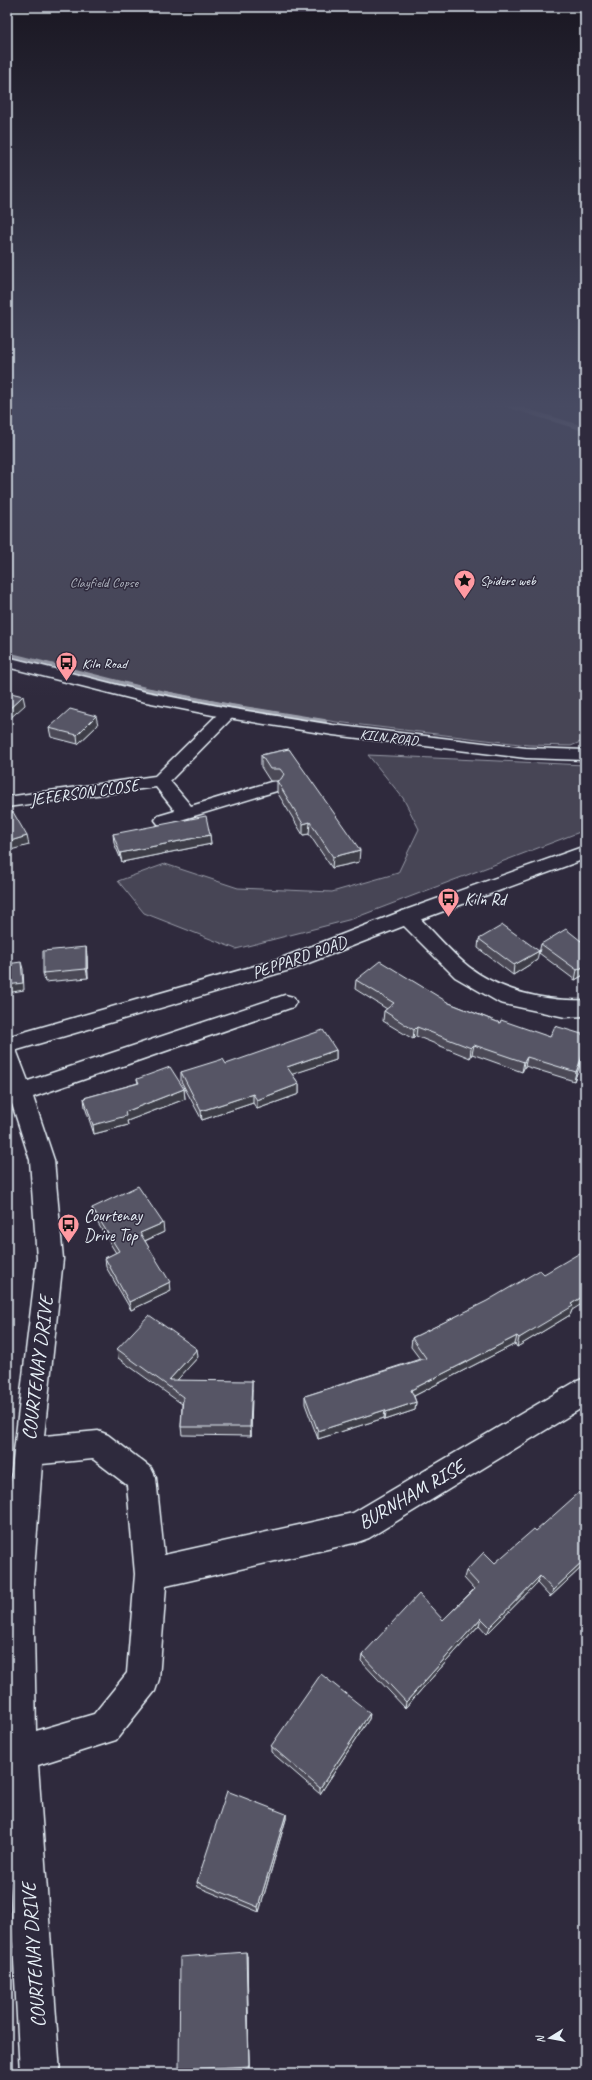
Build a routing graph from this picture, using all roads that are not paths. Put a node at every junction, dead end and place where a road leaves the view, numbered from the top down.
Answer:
1 (7, 662) edge
2 (228, 713) junction
3 (585, 755) edge
4 (160, 781) junction
5 (274, 786) dead end
6 (7, 802) edge
7 (187, 813) junction
8 (164, 820) dead end
9 (585, 852) edge
10 (406, 917) junction
11 (285, 1002) dead end
12 (585, 1008) edge
13 (7, 1045) edge
14 (7, 1053) edge
15 (14, 1095) edge
16 (585, 1391) edge
17 (28, 1451) junction
18 (151, 1574) junction
19 (20, 1753) junction
20 (40, 2073) edge

1 - 2 street, KILN ROAD
2 - 3 street, KILN ROAD
2 - 4 street
4 - 6 street, JEFERSON CLOSE
4 - 7 street
5 - 7 street
7 - 8 street
9 - 10 street, PEPPARD ROAD
10 - 12 street
10 - 13 street, PEPPARD ROAD
11 - 15 street
14 - 15 street, COURTENAY DRIVE
15 - 17 street, COURTENAY DRIVE
16 - 18 street, BURNHAM RISE
17 - 18 street
17 - 19 street, COURTENAY DRIVE
18 - 19 street
19 - 20 street, COURTENAY DRIVE

